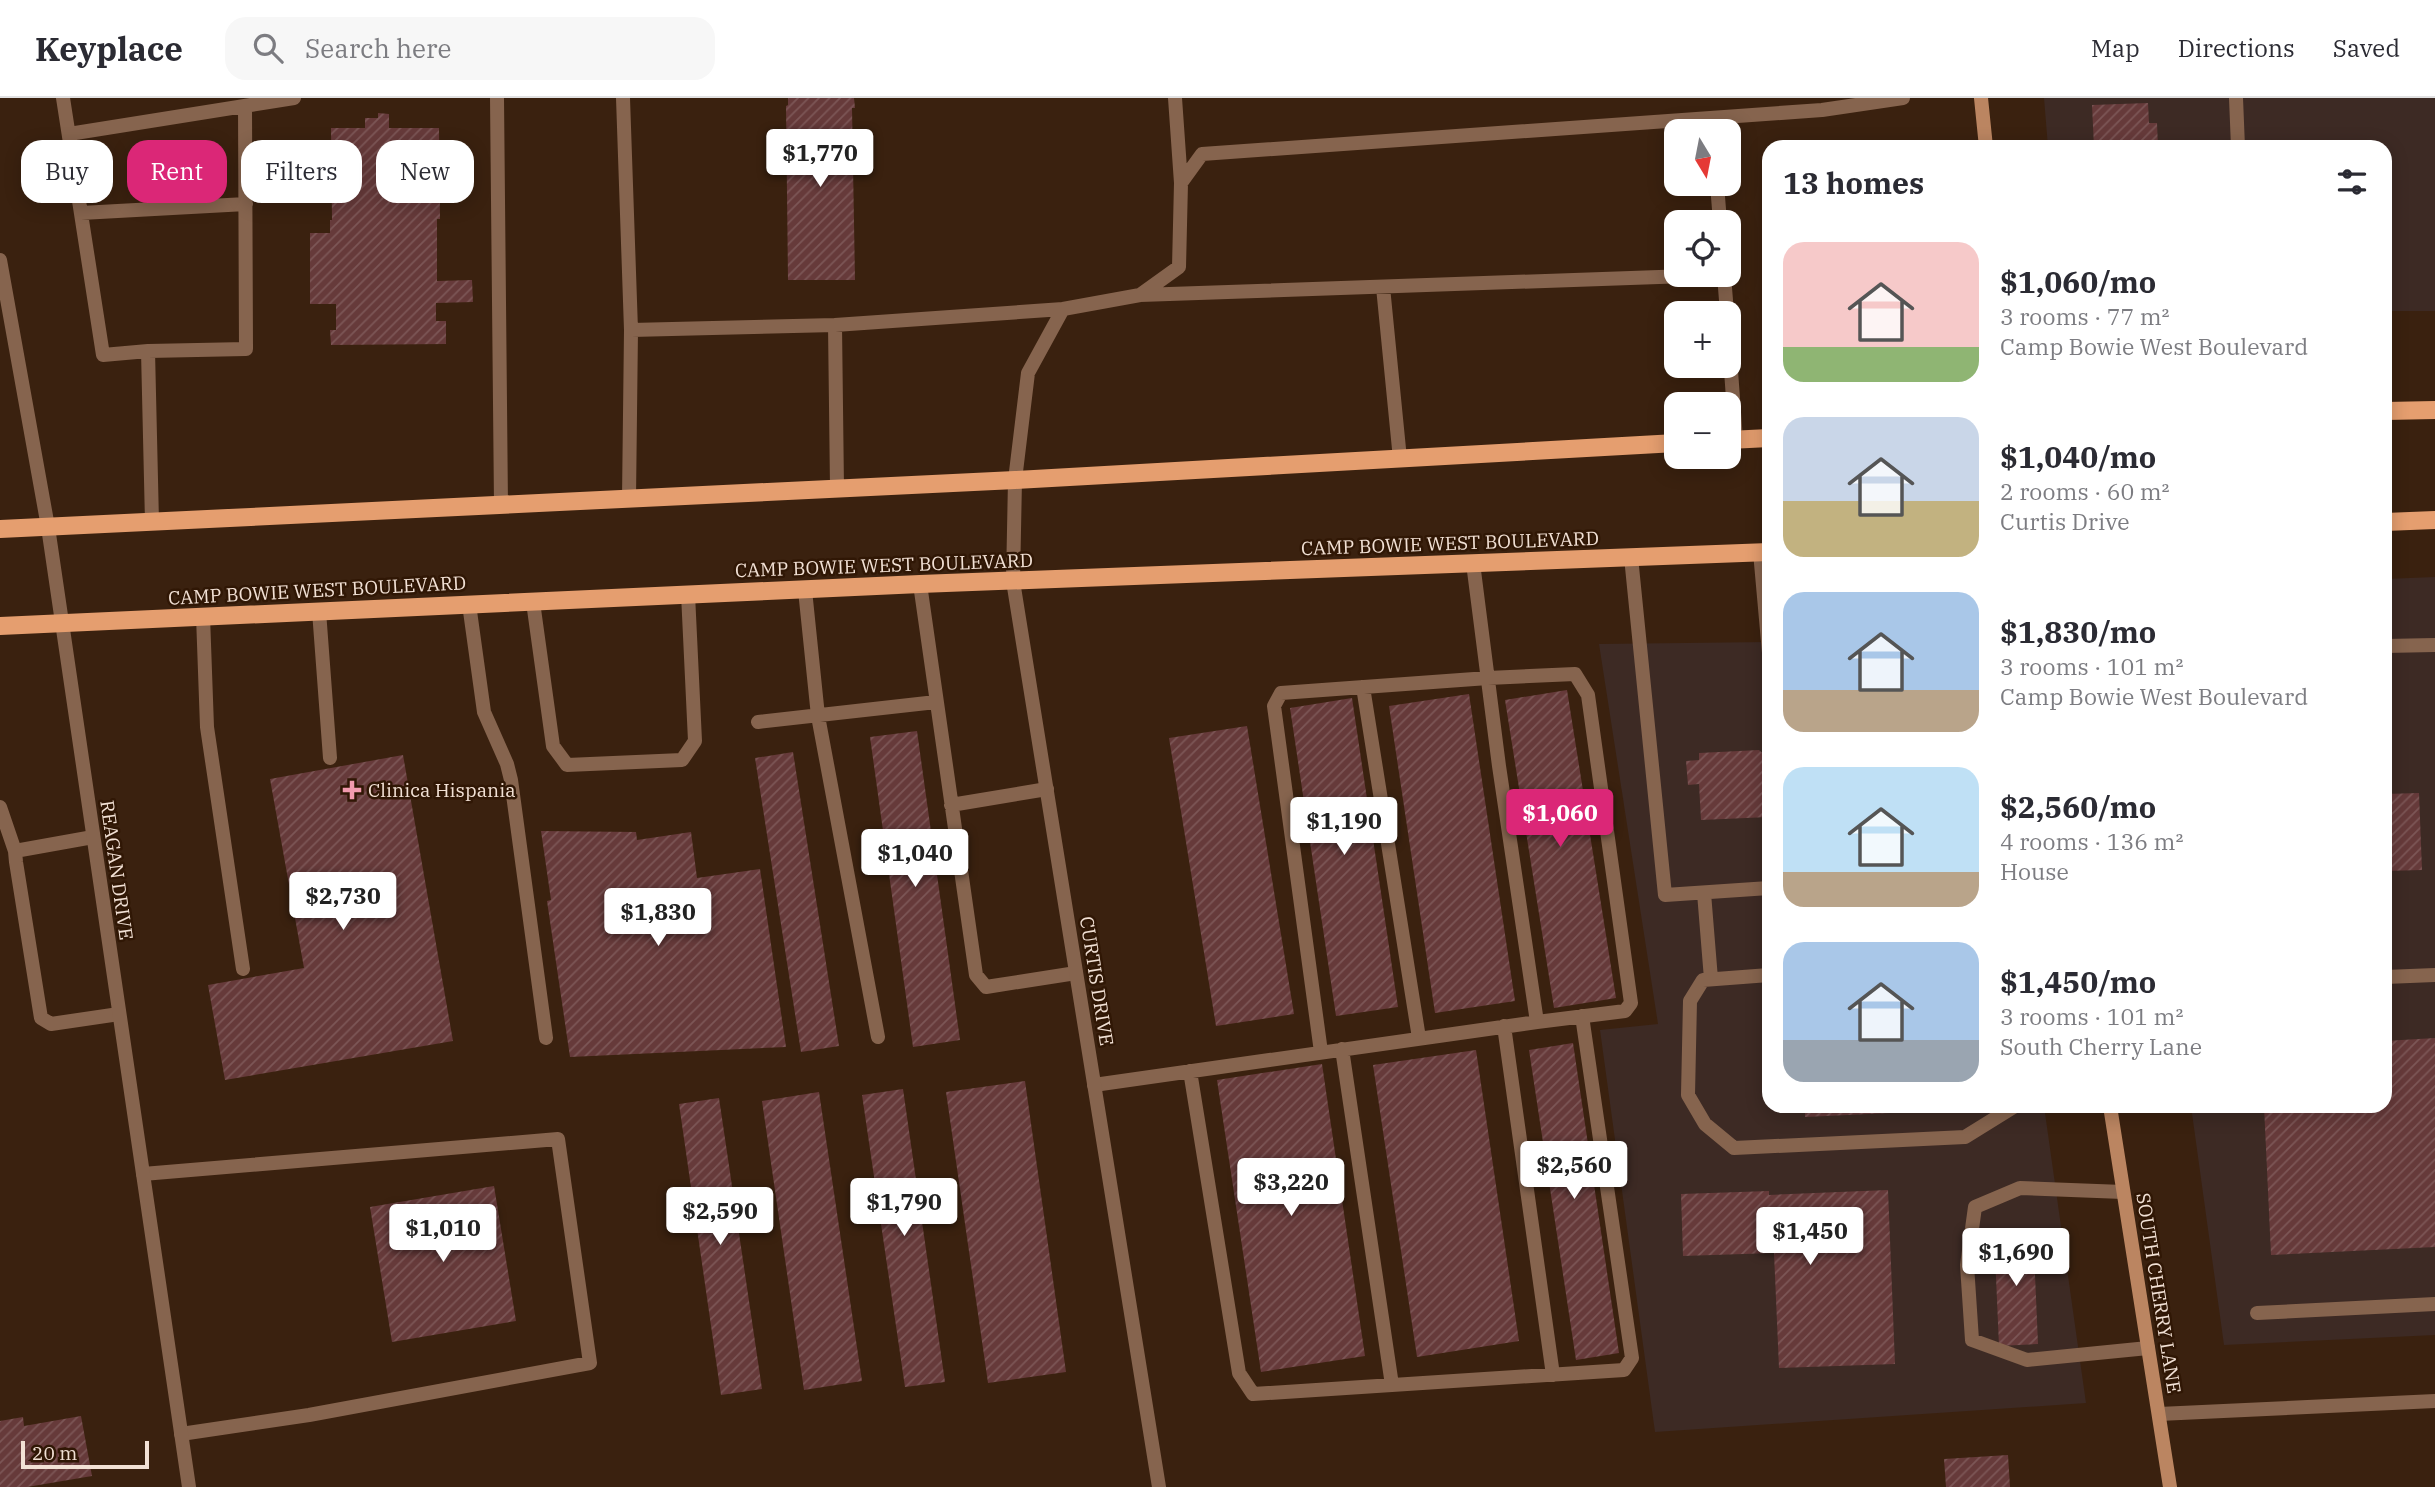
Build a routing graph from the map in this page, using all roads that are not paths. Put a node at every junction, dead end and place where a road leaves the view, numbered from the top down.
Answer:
1 (63, 98) edge
2 (293, 98) edge
3 (497, 98) edge
4 (623, 98) edge
5 (1175, 98) edge
6 (1903, 98) edge
7 (1981, 98) edge
8 (2236, 98) edge
9 (1822, 104) edge
10 (245, 106) junction
11 (1740, 119) edge
12 (1664, 127) edge
13 (69, 134) junction
14 (1985, 140) edge
15 (2238, 140) edge
16 (1181, 183) junction
17 (246, 204) junction
18 (81, 213) junction
19 (0, 260) edge
20 (1664, 277) edge
21 (1383, 287) junction
22 (1140, 295) junction
23 (1063, 309) junction
24 (835, 325) junction
25 (631, 330) junction
26 (148, 351) junction
27 (2435, 410) edge
28 (2392, 411) edge
29 (1762, 438) edge
30 (1741, 440) edge
31 (1664, 444) edge
32 (1400, 459) junction
33 (1015, 480) junction
34 (837, 488) junction
35 (629, 498) junction
36 (500, 505) junction
37 (2435, 520) edge
38 (152, 522) junction
39 (2392, 522) edge
40 (48, 527) junction
41 (0, 529) edge
42 (1762, 552) edge
43 (1632, 557) junction
44 (1473, 563) junction
45 (1013, 581) junction
46 (920, 584) junction
47 (805, 590) junction
48 (688, 594) junction
49 (533, 601) junction
50 (469, 604) junction
51 (318, 611) junction
52 (203, 616) junction
53 (61, 622) junction
54 (0, 626) edge
55 (2435, 645) edge
56 (2392, 646) edge
57 (1488, 678) junction
58 (1363, 687) junction
59 (936, 702) junction
60 (818, 716) junction
61 (758, 722) dead end
62 (330, 758) dead end
63 (1046, 789) junction
64 (951, 806) junction
65 (0, 807) edge
66 (93, 837) junction
67 (15, 851) junction
68 (1762, 889) edge
69 (1703, 893) junction
70 (243, 969) dead end
71 (1076, 972) junction
72 (1762, 975) edge
73 (2435, 975) edge
74 (2392, 977) edge
75 (1711, 979) junction
76 (119, 1014) junction
77 (1582, 1016) junction
78 (1537, 1022) junction
79 (1504, 1026) junction
80 (878, 1037) dead end
81 (547, 1038) dead end
82 (1419, 1038) junction
83 (1342, 1049) junction
84 (1321, 1052) junction
85 (1190, 1071) junction
86 (1094, 1085) junction
87 (1996, 1113) edge
88 (2111, 1113) edge
89 (143, 1174) junction
90 (2123, 1192) junction
91 (2435, 1304) edge
92 (2257, 1313) dead end
93 (2148, 1348) junction
94 (1553, 1375) junction
95 (1392, 1385) junction
96 (2435, 1401) edge
97 (2159, 1414) junction
98 (181, 1434) junction
99 (189, 1487) edge
100 (1159, 1487) edge
101 (2170, 1487) edge

1 - 13 street
2 - 10 street
3 - 36 street
4 - 25 street
5 - 16 street
6 - 9 street
7 - 14 street
8 - 15 street
9 - 11 street
10 - 13 street
10 - 17 street
12 - 16 street
13 - 18 street
16 - 22 street
17 - 18 street
17 - 26 street
18 - 26 street
19 - 40 street, REAGAN DRIVE
20 - 21 street
21 - 22 street
21 - 32 street
22 - 23 street
23 - 24 street
23 - 33 street, CURTIS DRIVE
24 - 25 street
24 - 34 street
25 - 35 street
26 - 38 street
27 - 28 main road
29 - 30 main road
31 - 32 main road
32 - 33 main road
33 - 34 main road
33 - 45 street, CURTIS DRIVE
34 - 35 main road
35 - 36 main road
36 - 38 main road
37 - 39 main road
38 - 40 main road
40 - 41 main road
40 - 53 street, REAGAN DRIVE
42 - 43 main road, CAMP BOWIE WEST BOULEVARD
43 - 44 main road, CAMP BOWIE WEST BOULEVARD
43 - 69 street
44 - 45 main road, CAMP BOWIE WEST BOULEVARD
44 - 57 street
45 - 46 main road, CAMP BOWIE WEST BOULEVARD
45 - 63 street, CURTIS DRIVE
46 - 47 main road, CAMP BOWIE WEST BOULEVARD
46 - 59 street
47 - 48 main road, CAMP BOWIE WEST BOULEVARD
47 - 60 street
48 - 49 main road, CAMP BOWIE WEST BOULEVARD
48 - 49 street
49 - 50 main road, CAMP BOWIE WEST BOULEVARD
50 - 51 main road, CAMP BOWIE WEST BOULEVARD
50 - 81 street
51 - 52 main road, CAMP BOWIE WEST BOULEVARD
51 - 62 street
52 - 53 main road, CAMP BOWIE WEST BOULEVARD
52 - 70 street
53 - 54 main road, CAMP BOWIE WEST BOULEVARD
53 - 66 street, REAGAN DRIVE
55 - 56 street
57 - 58 street
57 - 77 street
57 - 78 street
58 - 82 street
58 - 84 street
59 - 60 street
59 - 64 street
60 - 61 street
60 - 80 street
63 - 64 street
63 - 71 street, CURTIS DRIVE
64 - 71 street
65 - 67 street
66 - 67 street
66 - 76 street, REAGAN DRIVE
67 - 76 street
68 - 69 street
69 - 75 street
71 - 86 street, CURTIS DRIVE
72 - 75 street
73 - 74 street
75 - 87 street
76 - 89 street, REAGAN DRIVE
77 - 78 street
77 - 94 street
78 - 79 street
79 - 82 street
79 - 94 street
82 - 83 street
83 - 84 street
83 - 95 street
84 - 85 street
85 - 86 street
85 - 95 street
86 - 100 street, CURTIS DRIVE
88 - 90 street, SOUTH CHERRY LANE
89 - 98 street, REAGAN DRIVE
89 - 98 street
90 - 93 street, SOUTH CHERRY LANE
90 - 93 street
91 - 92 street
93 - 97 street, SOUTH CHERRY LANE
94 - 95 street
96 - 97 street
97 - 101 street, SOUTH CHERRY LANE
98 - 99 street, REAGAN DRIVE

